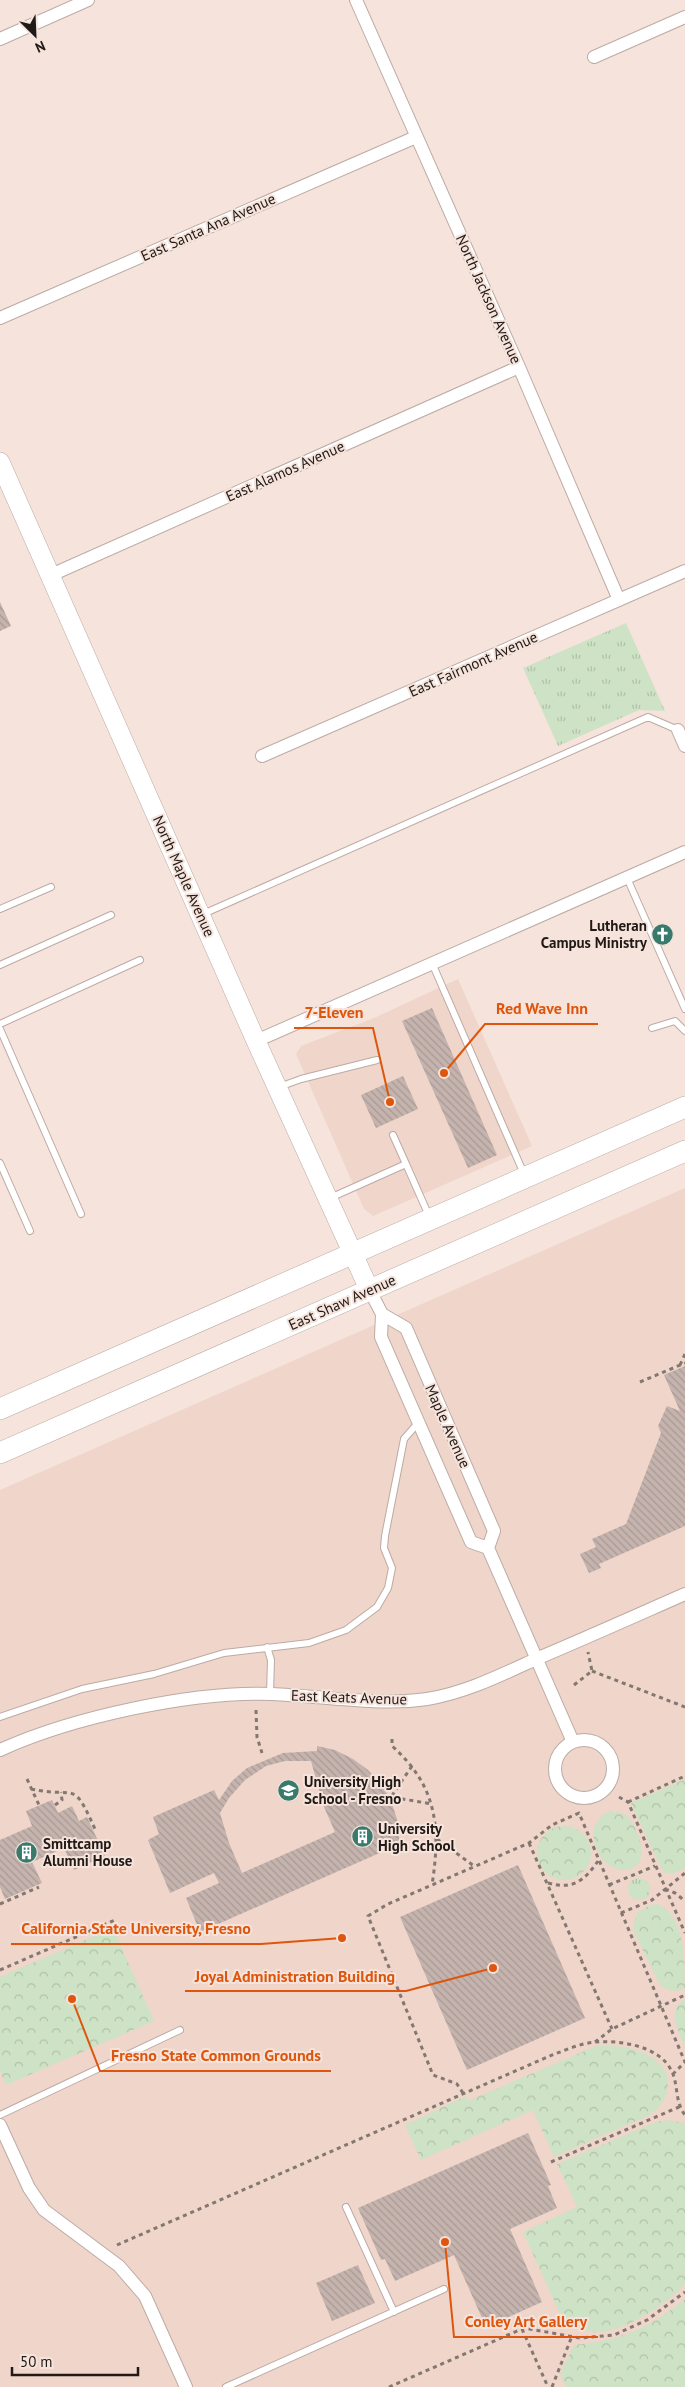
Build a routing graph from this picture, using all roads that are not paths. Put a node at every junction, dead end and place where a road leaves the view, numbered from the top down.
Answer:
1 (88, 0) edge
2 (356, 0) edge
3 (685, 17) edge
4 (0, 39) edge
5 (594, 57) dead end
6 (416, 137) junction
7 (0, 318) edge
8 (520, 367) junction
9 (0, 462) edge
10 (685, 571) edge
11 (51, 575) junction
12 (619, 600) junction
13 (678, 730) joint
14 (685, 746) edge
15 (262, 756) dead end
16 (685, 852) edge
17 (627, 878) junction
18 (51, 887) dead end
19 (0, 909) edge
20 (201, 915) junction
21 (111, 916) dead end
22 (140, 960) dead end
23 (432, 963) junction
24 (0, 965) edge
25 (685, 1009) edge
26 (0, 1024) edge
27 (652, 1028) dead end
28 (0, 1029) edge
29 (685, 1031) edge
30 (256, 1041) junction
31 (377, 1060) dead end
32 (278, 1088) junction
33 (685, 1108) edge
34 (393, 1135) dead end
35 (685, 1151) edge
36 (0, 1164) edge
37 (406, 1164) junction
38 (525, 1178) junction
39 (328, 1199) junction
40 (80, 1214) dead end
41 (431, 1219) junction
42 (30, 1231) dead end
43 (353, 1253) junction
44 (369, 1290) junction
45 (382, 1314) junction
46 (0, 1409) edge
47 (418, 1423) junction
48 (0, 1453) edge
49 (488, 1548) junction
50 (685, 1594) edge
51 (267, 1646) junction
52 (536, 1660) junction
53 (270, 1694) junction
54 (0, 1716) edge
55 (573, 1742) junction
56 (0, 1750) edge
57 (180, 2030) dead end
58 (0, 2115) edge
59 (0, 2125) edge
60 (346, 2207) dead end
61 (444, 2289) dead end
62 (394, 2312) junction
63 (186, 2387) edge
64 (226, 2387) edge

1 - 4 street
2 - 6 street, North Jackson Avenue
3 - 5 street
6 - 7 street, East Santa Ana Avenue
6 - 8 street, North Jackson Avenue
8 - 11 street, East Alamos Avenue
8 - 12 street, North Jackson Avenue
9 - 11 street, North Maple Avenue
10 - 12 street, East Fairmont Avenue
11 - 20 street, North Maple Avenue
12 - 15 street, East Fairmont Avenue
13 - 14 street
13 - 20 lane
16 - 17 street
17 - 23 street
17 - 25 lane
18 - 19 lane
20 - 30 street, North Maple Avenue
21 - 24 lane
22 - 26 lane
23 - 30 street
23 - 38 lane
27 - 29 lane
28 - 40 lane
30 - 32 street, North Maple Avenue
31 - 32 lane
32 - 39 street, North Maple Avenue
33 - 38 main road
34 - 37 lane
35 - 44 main road, East Shaw Avenue
36 - 42 lane
37 - 39 lane
37 - 41 lane
38 - 41 main road
39 - 43 street, North Maple Avenue
41 - 43 main road
43 - 44 street, North Maple Avenue
43 - 46 main road
44 - 45 street, Maple Avenue
44 - 48 main road, East Shaw Avenue
45 - 47 street, Maple Avenue
45 - 49 street, Maple Avenue
47 - 49 street, Maple Avenue
47 - 51 lane
49 - 52 street
50 - 52 street, East Keats Avenue
51 - 53 lane
51 - 54 lane
52 - 53 street, East Keats Avenue
52 - 55 street
53 - 56 street, East Keats Avenue
55 - 55 street
57 - 58 lane
59 - 63 street
60 - 62 lane
61 - 62 lane
62 - 64 lane

